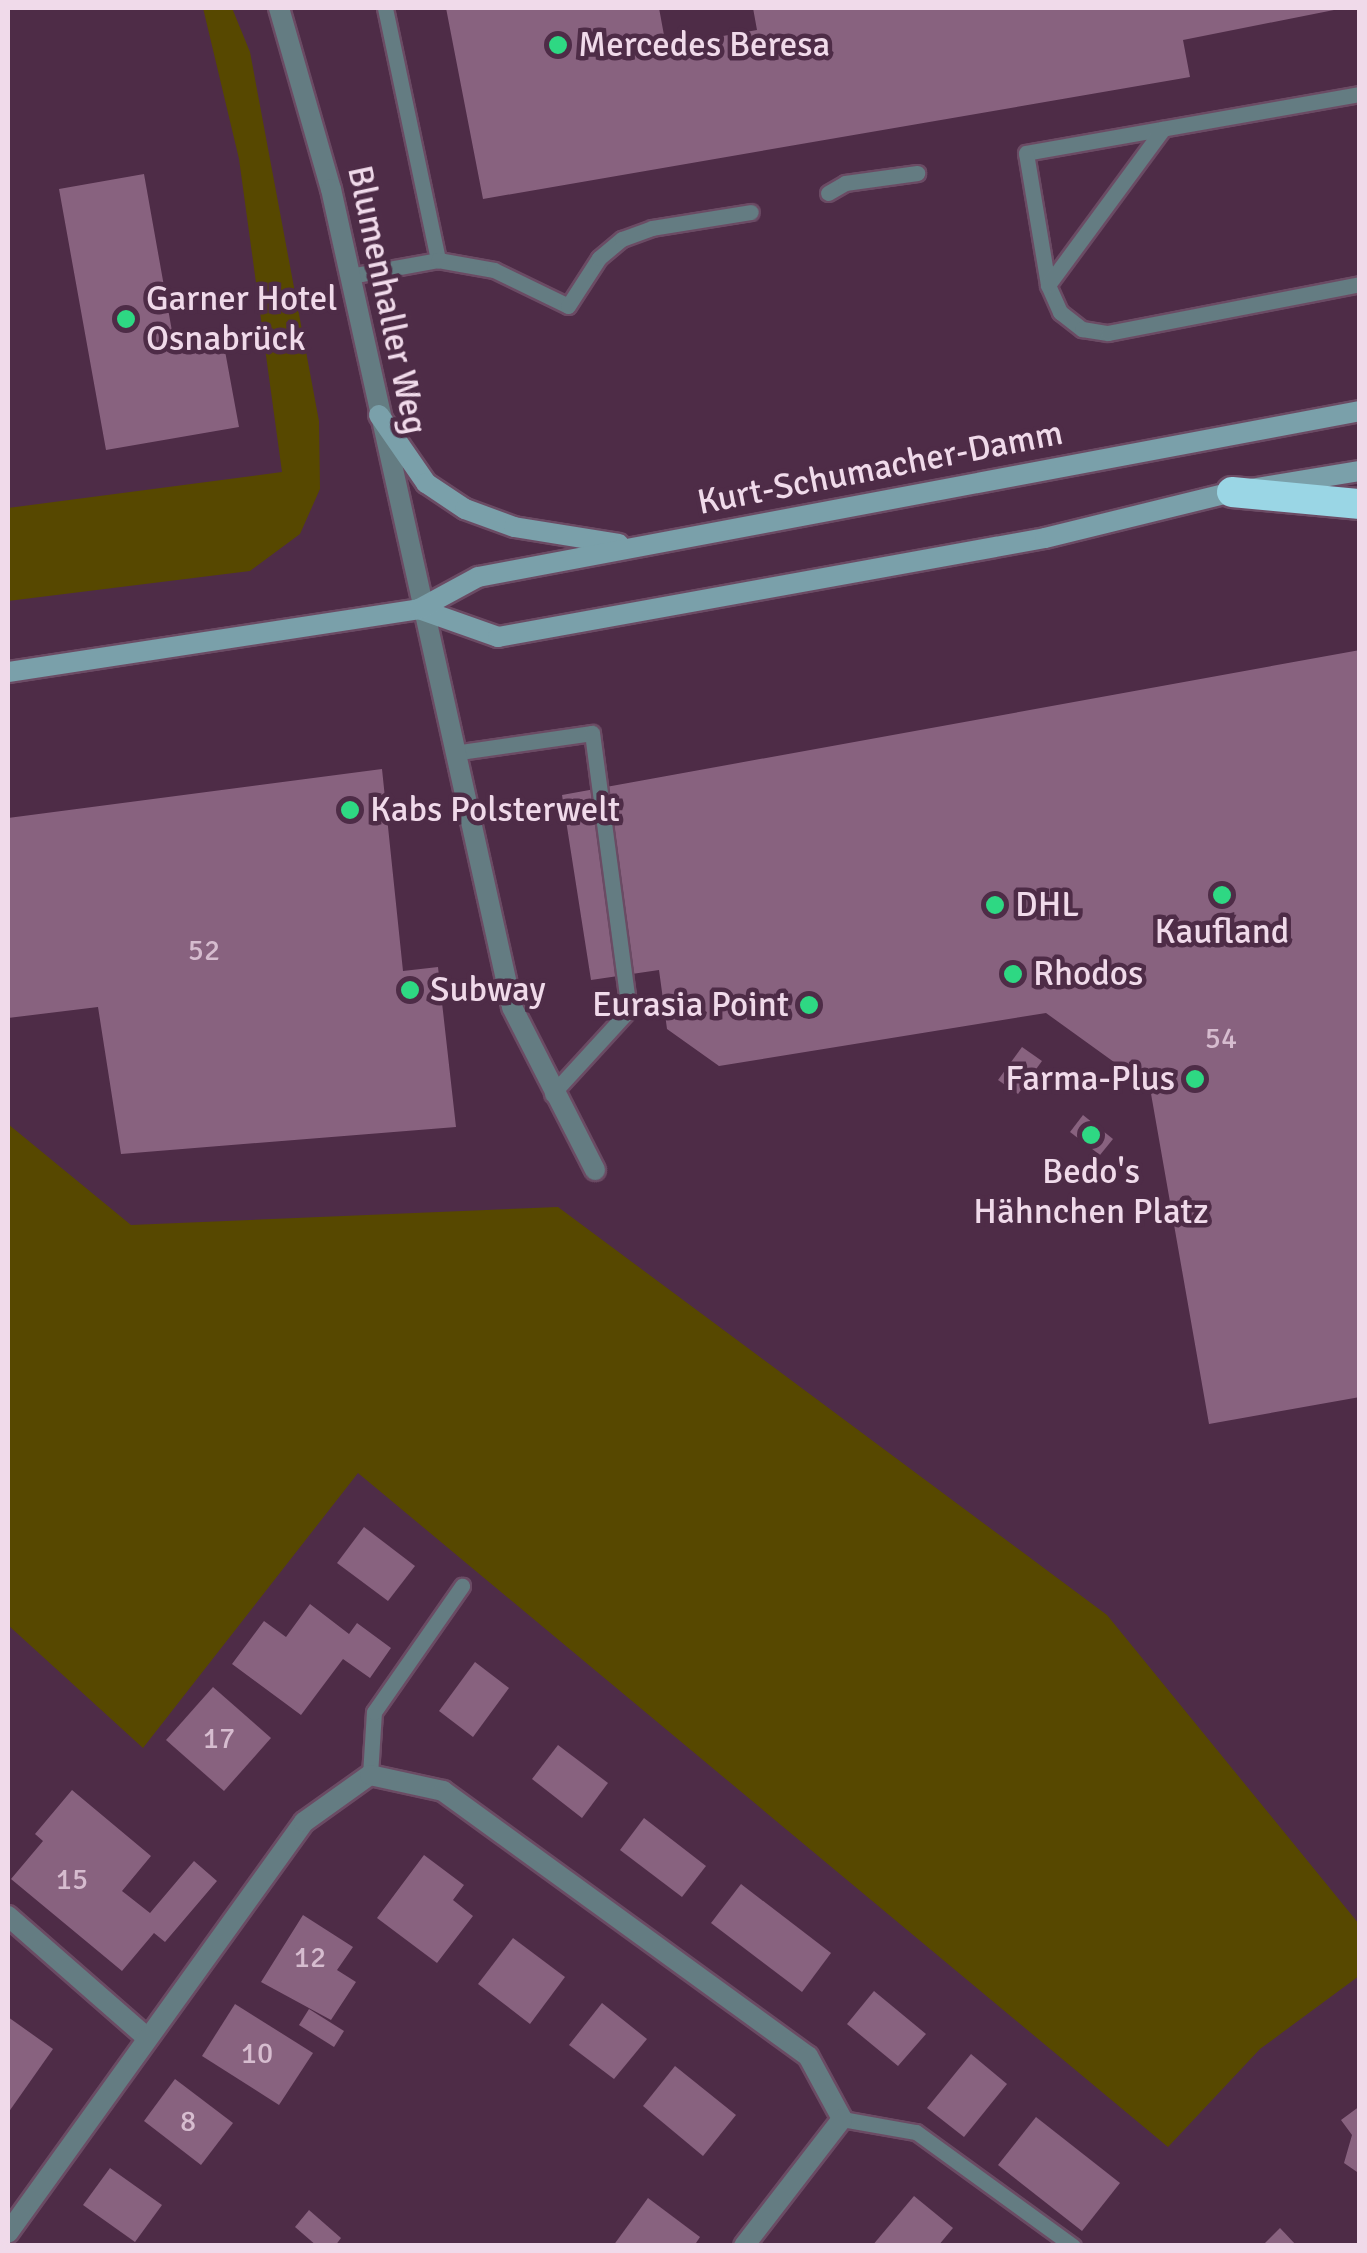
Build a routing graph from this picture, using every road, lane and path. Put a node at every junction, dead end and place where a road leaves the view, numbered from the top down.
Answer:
1 (279, 8) edge
2 (385, 8) edge
3 (1360, 94) edge
4 (1162, 129) junction
5 (918, 173) dead end
6 (828, 193) dead end
7 (750, 212) dead end
8 (438, 260) junction
9 (350, 276) junction
10 (1360, 284) edge
11 (1048, 285) junction
12 (1360, 410) edge
13 (379, 416) junction
14 (1360, 471) edge
15 (1232, 492) junction
16 (1360, 504) edge
17 (636, 547) junction
18 (419, 610) junction
19 (8, 672) edge
20 (460, 752) junction
21 (552, 1094) junction
22 (595, 1170) dead end
23 (462, 1586) dead end
24 (370, 1775) junction
25 (8, 1916) edge
26 (145, 2036) junction
27 (842, 2120) junction
28 (8, 2233) edge
29 (744, 2246) edge
30 (1073, 2246) edge

1 - 9 street, Blumenhaller Weg
2 - 8 lane
3 - 4 lane
4 - 11 lane
4 - 11 lane
5 - 6 lane
7 - 8 lane
8 - 9 lane
9 - 13 street, Blumenhaller Weg
10 - 11 lane
12 - 17 main road, Kurt-Schumacher-Damm
13 - 17 main road
13 - 18 street, Blumenhaller Weg
14 - 15 main road, Kurt-Schumacher-Damm
15 - 16 highway
15 - 18 main road, Kurt-Schumacher-Damm
17 - 18 main road, Kurt-Schumacher-Damm
18 - 19 main road, Kurt-Schumacher-Damm
18 - 20 street, Blumenhaller Weg
20 - 21 street, Blumenhaller Weg
20 - 21 lane
21 - 22 street, Blumenhaller Weg
23 - 24 lane
24 - 26 street
24 - 27 street
25 - 26 street
26 - 28 street
27 - 29 street
27 - 30 lane

